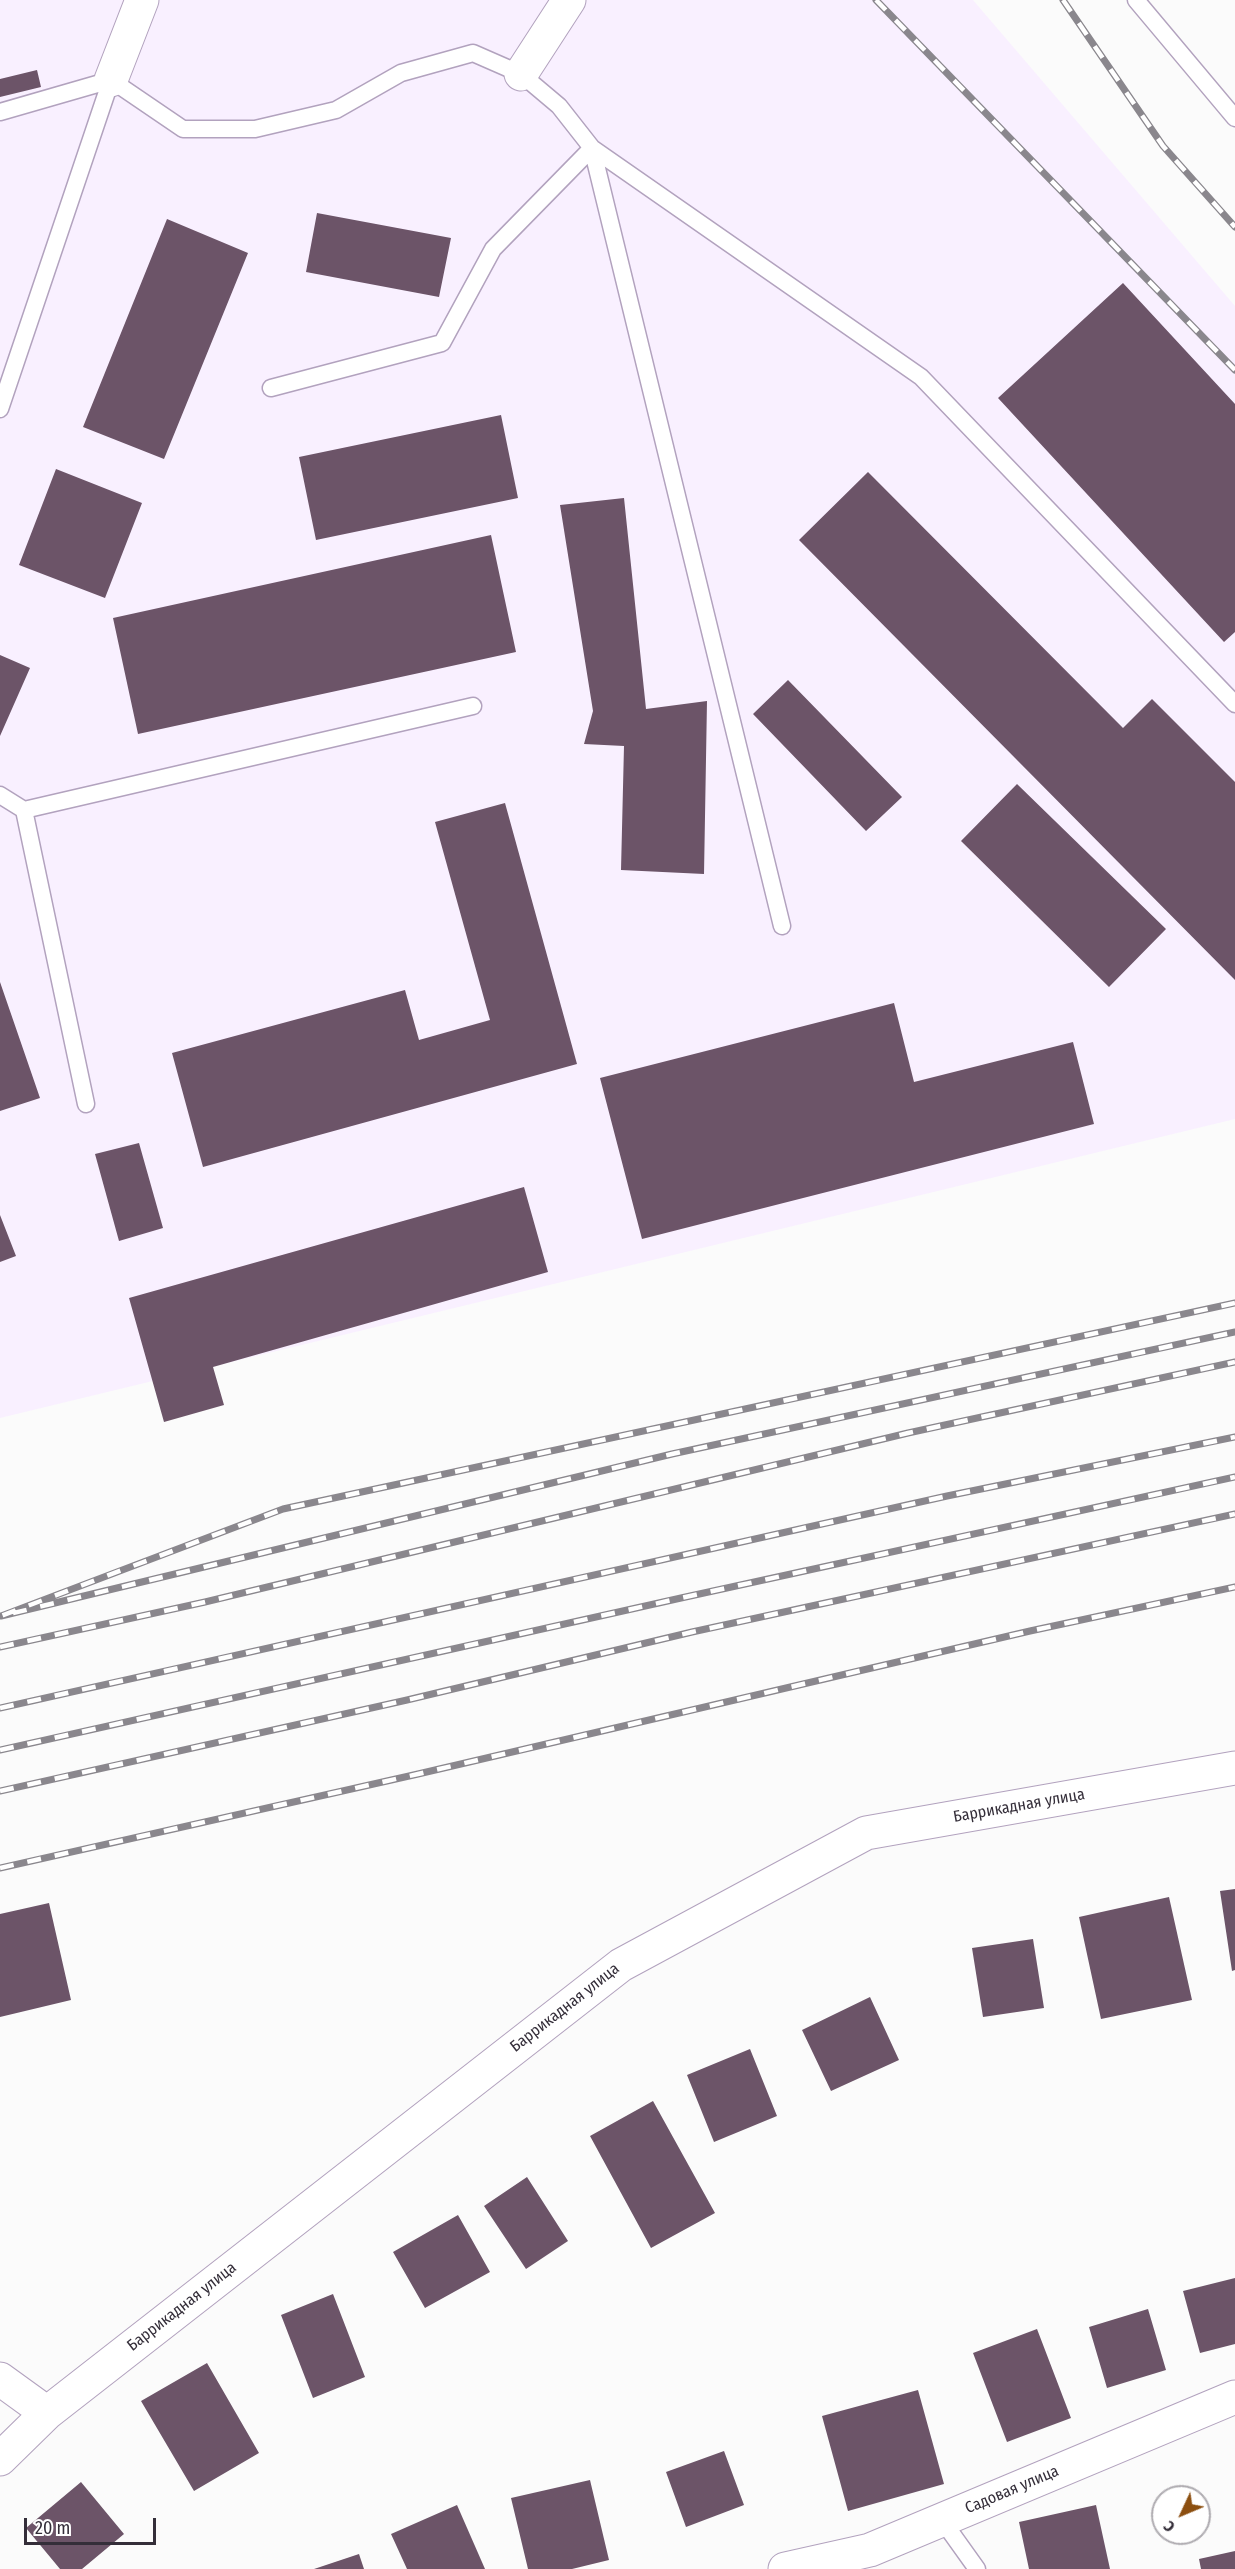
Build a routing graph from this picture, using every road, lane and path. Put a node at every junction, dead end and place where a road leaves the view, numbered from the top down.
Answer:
1 (142, 0) edge
2 (569, 0) edge
3 (1136, 0) edge
4 (522, 74) junction
5 (111, 80) junction
6 (0, 112) edge
7 (1235, 118) edge
8 (592, 148) junction
9 (271, 388) dead end
10 (0, 409) edge
11 (1235, 704) edge
12 (473, 706) dead end
13 (0, 795) edge
14 (24, 810) junction
15 (782, 926) dead end
16 (86, 1104) dead end
17 (1235, 1768) edge
18 (0, 2379) edge
19 (1235, 2397) edge
20 (46, 2413) junction
21 (0, 2459) edge
22 (942, 2520) junction
23 (785, 2569) edge
24 (977, 2569) edge

1 - 5 street
2 - 4 street
3 - 7 lane
4 - 5 lane
4 - 8 lane
5 - 6 lane
5 - 10 lane
8 - 9 lane
8 - 11 lane
8 - 15 lane
12 - 14 lane
13 - 14 lane
14 - 16 lane
17 - 20 street, Баррикадная улица
18 - 20 street
19 - 22 street, Садовая улица
20 - 21 street, Баррикадная улица
22 - 23 street, Садовая улица
22 - 24 lane

